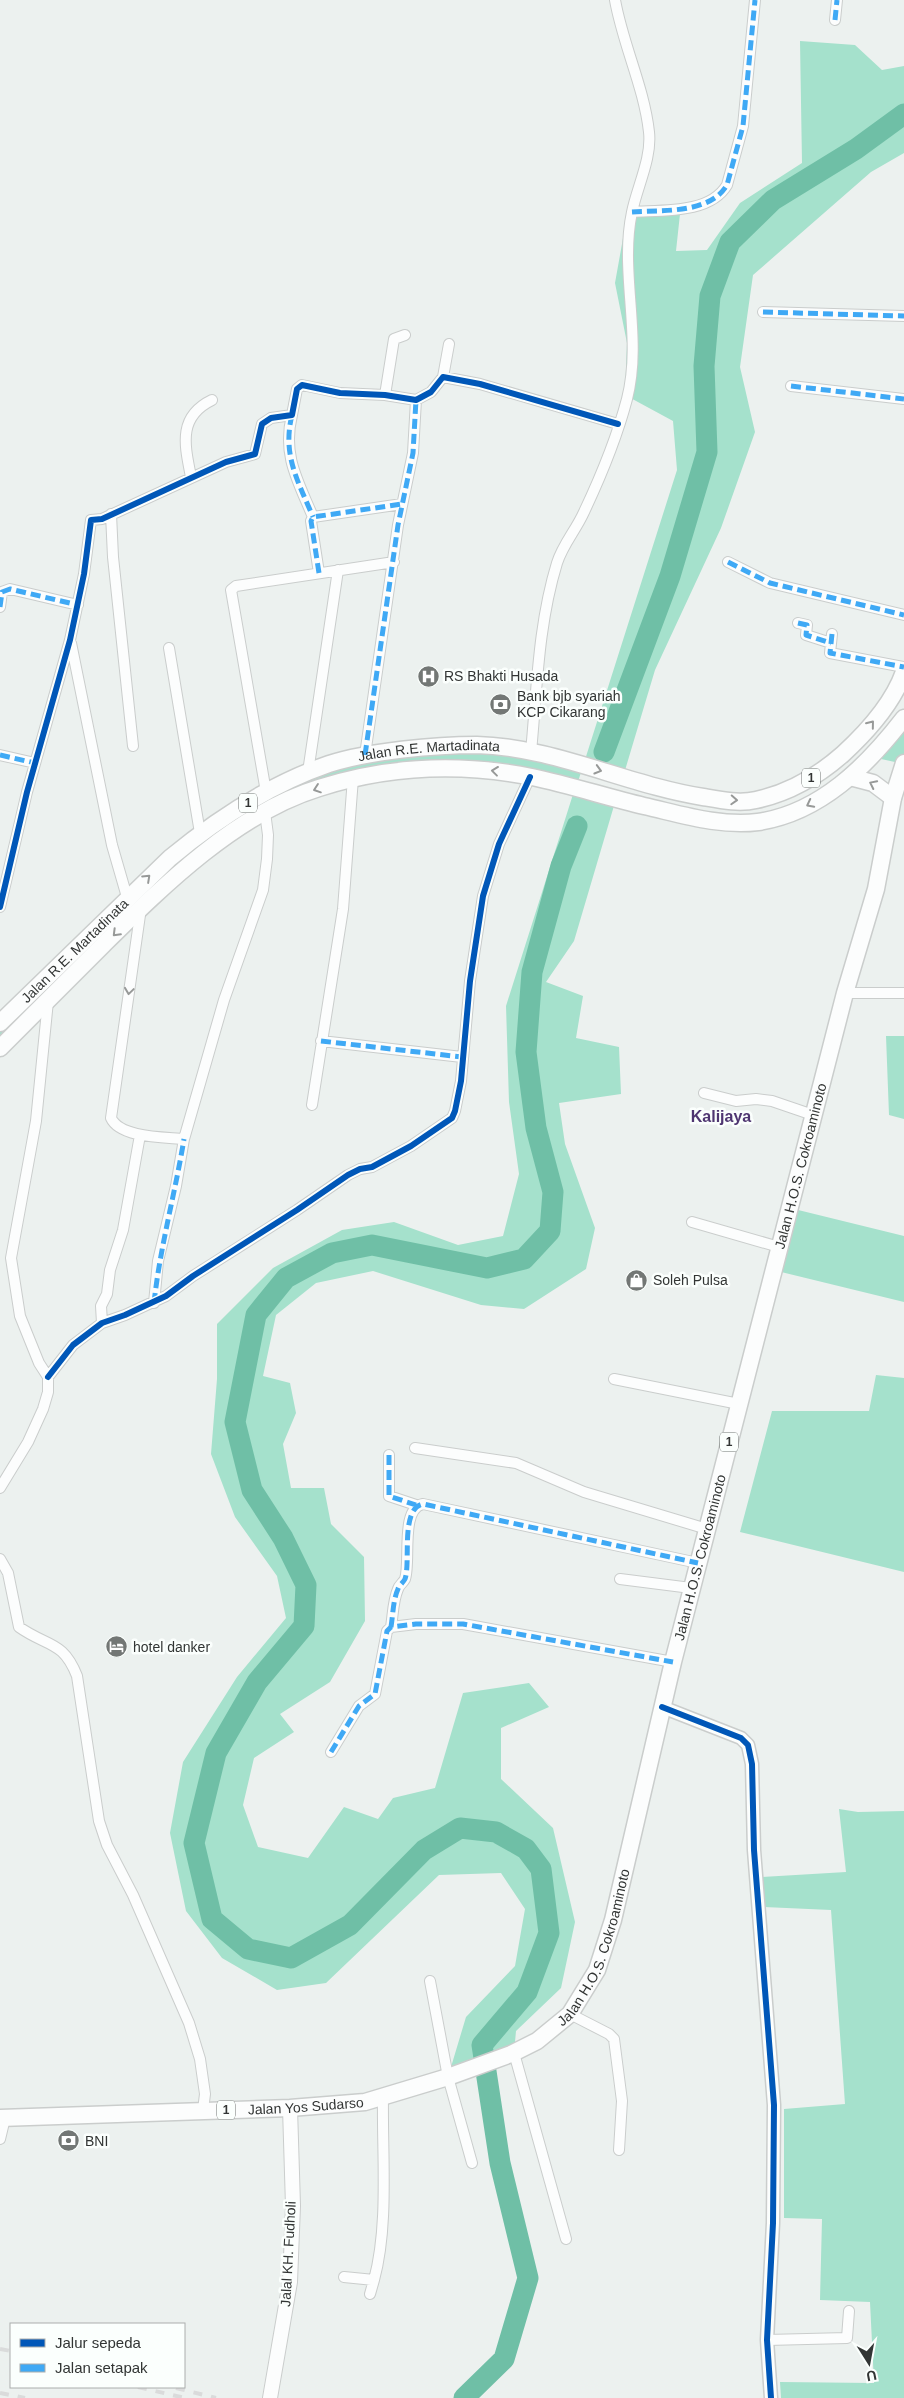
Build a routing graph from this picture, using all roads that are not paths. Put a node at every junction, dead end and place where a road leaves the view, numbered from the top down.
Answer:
1 (615, 0) edge
2 (755, 0) edge
3 (837, 0) edge
4 (835, 20) dead end
5 (632, 212) junction
6 (763, 312) dead end
7 (904, 316) edge
8 (405, 335) dead end
9 (449, 344) dead end
10 (443, 377) junction
11 (792, 386) dead end
12 (385, 395) junction
13 (904, 399) edge
14 (212, 400) dead end
15 (416, 400) junction
16 (292, 415) junction
17 (618, 424) junction
18 (191, 478) junction
19 (402, 504) junction
20 (111, 514) junction
21 (313, 517) junction
22 (394, 562) junction
23 (728, 562) dead end
24 (338, 570) junction
25 (319, 573) junction
26 (78, 605) junction
27 (0, 607) edge
28 (904, 616) edge
29 (798, 623) dead end
30 (70, 640) junction
31 (169, 648) dead end
32 (904, 667) edge
33 (902, 678) edge
34 (904, 718) edge
35 (133, 746) dead end
36 (531, 752) junction
37 (0, 755) edge
38 (364, 755) junction
39 (904, 762) edge
40 (35, 763) junction
41 (308, 772) junction
42 (530, 777) junction
43 (850, 777) junction
44 (353, 778) junction
45 (652, 786) junction
46 (266, 792) junction
47 (686, 794) junction
48 (893, 798) junction
49 (648, 806) junction
50 (265, 812) junction
51 (682, 814) junction
52 (200, 833) junction
53 (127, 898) junction
54 (0, 907) edge
55 (141, 908) junction
56 (845, 992) junction
57 (904, 993) edge
58 (48, 1001) junction
59 (0, 1023) edge
60 (321, 1041) junction
61 (0, 1048) edge
62 (462, 1057) junction
63 (704, 1093) dead end
64 (312, 1105) dead end
65 (814, 1115) junction
66 (140, 1135) junction
67 (184, 1139) junction
68 (692, 1222) dead end
69 (780, 1247) junction
70 (154, 1303) junction
71 (102, 1323) junction
72 (48, 1377) junction
73 (614, 1379) dead end
74 (739, 1404) junction
75 (415, 1448) dead end
76 (388, 1455) dead end
77 (0, 1488) edge
78 (416, 1505) junction
79 (707, 1529) junction
80 (0, 1559) edge
81 (698, 1563) junction
82 (620, 1579) dead end
83 (691, 1588) junction
84 (391, 1627) junction
85 (672, 1662) junction
86 (662, 1707) junction
87 (331, 1752) dead end
88 (430, 1981) dead end
89 (570, 2014) junction
90 (513, 2053) junction
91 (450, 2076) junction
92 (383, 2097) junction
93 (290, 2108) junction
94 (203, 2110) junction
95 (3, 2118) edge
96 (0, 2139) edge
97 (619, 2150) dead end
98 (472, 2163) dead end
99 (566, 2239) dead end
100 (344, 2278) dead end
101 (374, 2280) junction
102 (370, 2294) dead end
103 (849, 2311) dead end
104 (767, 2340) junction
105 (270, 2398) edge
106 (771, 2398) edge

1 - 5 street
2 - 5 street
3 - 4 street
5 - 17 street
6 - 7 street
8 - 12 street
9 - 10 street
10 - 15 street
10 - 17 street
11 - 13 street
12 - 15 street
12 - 16 street
14 - 18 street
15 - 19 street
16 - 18 street
16 - 21 street
17 - 36 street
18 - 20 street
19 - 21 street
19 - 22 street
20 - 26 street
20 - 35 street
21 - 25 street
22 - 24 street
22 - 38 street
23 - 28 street
24 - 25 street
24 - 41 street
25 - 46 street
26 - 27 street
26 - 30 street
29 - 32 street
30 - 40 street
30 - 53 street
31 - 52 street
47 -> 33 highway, Jalan R.E. Martadinata / 1
34 - 43 highway, Jalan R.E. Martadinata / 1
36 - 38 highway, Jalan R.E. Martadinata / 1
36 -> 45 highway, Jalan R.E. Martadinata / 1
37 - 40 street
38 - 41 highway, Jalan R.E. Martadinata / 1
39 - 48 highway, Jalan H.O.S. Cokroaminoto / 1
40 - 54 street
41 - 46 highway, Jalan R.E. Martadinata / 1
42 -> 44 highway, Jalan R.E. Martadinata / 1
42 - 49 highway, Jalan R.E. Martadinata / 1
42 - 62 street
48 -> 43 highway
43 -> 51 highway, Jalan R.E. Martadinata / 1
44 -> 50 highway, Jalan R.E. Martadinata / 1
44 - 60 street
45 - 47 highway, Jalan R.E. Martadinata / 1
45 - 49 highway
46 - 52 highway, Jalan R.E. Martadinata / 1
47 - 51 highway
48 - 56 highway, Jalan H.O.S. Cokroaminoto / 1
49 - 51 highway, Jalan R.E. Martadinata / 1
50 - 55 highway, Jalan R.E. Martadinata / 1
50 - 67 street
53 -> 52 highway, Jalan R.E. Martadinata / 1
53 - 59 highway, Jalan R.E. Martadinata / 1
55 -> 58 highway, Jalan R.E. Martadinata / 1
55 -> 66 street
56 - 57 street
56 - 65 highway, Jalan H.O.S. Cokroaminoto / 1
58 - 61 highway, Jalan R.E. Martadinata / 1
58 - 72 street
60 - 62 street
60 - 64 street
62 - 70 street
63 - 65 street
65 - 69 highway, Jalan H.O.S. Cokroaminoto / 1
66 - 67 street
66 - 71 street
67 - 70 street
68 - 69 street
69 - 74 highway, Jalan H.O.S. Cokroaminoto / 1
70 - 71 street
71 - 72 street
72 - 77 street
73 - 74 street
74 - 79 highway, Jalan H.O.S. Cokroaminoto / 1
75 - 79 street
76 - 78 street
78 - 81 street
78 - 84 street
79 - 81 highway, Jalan H.O.S. Cokroaminoto / 1
80 - 94 street
81 - 83 highway, Jalan H.O.S. Cokroaminoto / 1
82 - 83 street
83 - 85 highway, Jalan H.O.S. Cokroaminoto / 1
84 - 85 street
84 - 87 street
85 - 86 highway, Jalan H.O.S. Cokroaminoto / 1
86 - 89 highway, Jalan H.O.S. Cokroaminoto / 1
86 - 104 street
88 - 91 street
89 - 90 highway, Jalan H.O.S. Cokroaminoto / 1
89 - 97 street
90 - 91 highway, Jalan Yos Sudarso / 1
90 - 99 street
91 - 92 highway, Jalan Yos Sudarso / 1
91 - 98 street
92 - 93 highway, Jalan Yos Sudarso / 1
92 - 101 street
93 - 94 highway, Jalan Yos Sudarso / 1
93 - 105 main road, Jalal KH. Fudholi
94 - 95 highway, Jalan Yos Sudarso / 1
95 - 96 street
100 - 101 street
101 - 102 street
103 - 104 street
104 - 106 street

